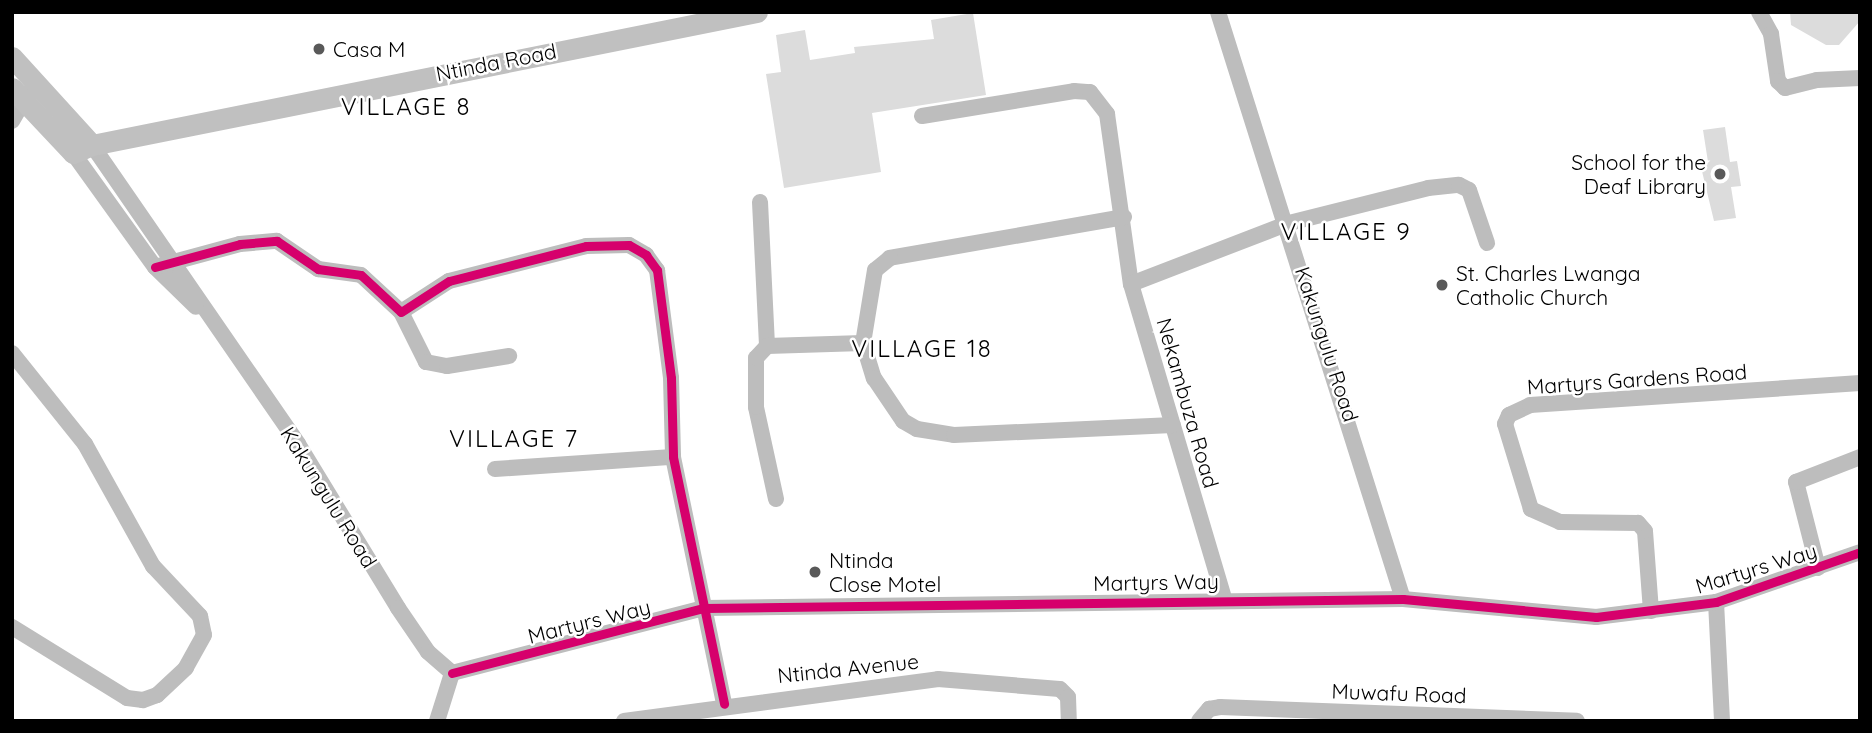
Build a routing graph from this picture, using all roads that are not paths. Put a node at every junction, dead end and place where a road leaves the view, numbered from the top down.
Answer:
1 (1218, 12) edge
2 (1759, 12) edge
3 (754, 13) edge
4 (12, 57) edge
5 (1860, 78) edge
6 (24, 90) edge
7 (922, 116) dead end
8 (12, 121) edge
9 (83, 149) junction
10 (760, 202) dead end
11 (1124, 217) junction
12 (1289, 223) junction
13 (1487, 243) dead end
14 (174, 258) junction
15 (155, 267) junction
16 (1131, 284) junction
17 (401, 312) junction
18 (208, 318) junction
19 (863, 343) junction
20 (767, 346) junction
21 (12, 353) edge
22 (509, 356) dead end
23 (1860, 383) edge
24 (1173, 425) junction
25 (673, 457) junction
26 (1860, 457) edge
27 (495, 469) dead end
28 (776, 499) dead end
29 (1860, 552) edge
30 (1818, 568) junction
31 (1224, 598) junction
32 (1403, 599) junction
33 (1716, 602) junction
34 (704, 608) junction
35 (1651, 611) junction
36 (12, 627) edge
37 (452, 673) junction
38 (724, 704) junction
39 (437, 721) edge
40 (624, 721) edge
41 (1069, 721) edge
42 (1199, 721) edge
43 (1577, 721) edge
44 (1722, 721) edge

1 - 12 street, Kakungulu Road
2 - 5 street
3 - 9 main road, Ntinda Road
4 - 6 main road, Kakungulu Road
6 - 8 street
6 - 9 main road, Kakungulu Road
7 - 11 street, Nekambuza Road
9 - 14 street, Kakungulu Road
9 - 15 street, Kakungulu Road
10 - 20 street
11 - 16 street, Nekambuza Road
11 - 19 street
12 - 13 street
12 - 16 street
12 - 32 street, Kakungulu Road
14 - 15 street
14 - 17 street
14 - 18 street, Kakungulu Road
15 - 18 street, Kakungulu Road
16 - 24 street, Nekambuza Road
17 - 22 street
17 - 25 street
18 - 37 street, Kakungulu Road
19 - 20 street
19 - 24 street
20 - 28 street
21 - 36 street
23 - 35 street, Martyrs Gardens Road
24 - 31 street, Nekambuza Road
25 - 27 street
25 - 34 street
26 - 30 street
29 - 30 street, Martyrs Way
30 - 33 street, Martyrs Way
31 - 32 street, Martyrs Way
31 - 34 street, Martyrs Way
32 - 35 street, Martyrs Way
33 - 35 street, Martyrs Way
33 - 44 street
34 - 37 street, Martyrs Way
34 - 38 street
37 - 39 street
38 - 40 street, Ntinda Avenue
38 - 41 street, Ntinda Avenue
42 - 43 street, Muwafu Road

